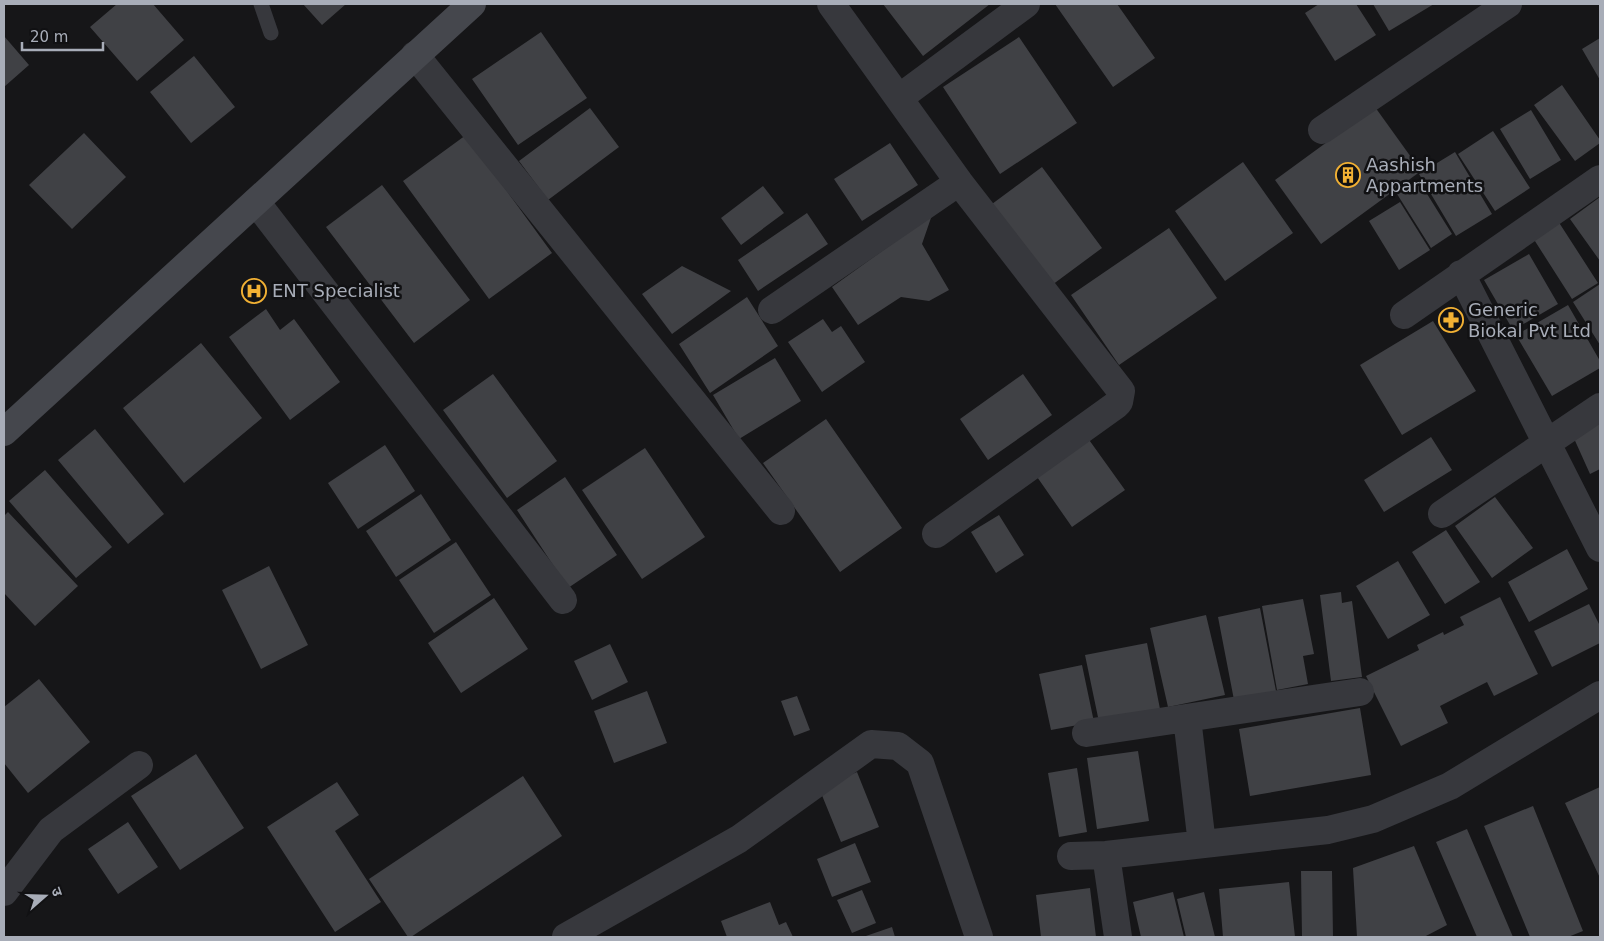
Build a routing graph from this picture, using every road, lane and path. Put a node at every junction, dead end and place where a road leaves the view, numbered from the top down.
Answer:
1 (261, 4) edge
2 (472, 4) edge
3 (831, 4) edge
4 (1026, 4) edge
5 (1508, 4) edge
6 (271, 33) dead end
7 (415, 56) junction
8 (899, 98) junction
9 (1322, 130) dead end
10 (1600, 179) edge
11 (959, 182) junction
12 (256, 202) junction
13 (1461, 274) junction
14 (772, 310) dead end
15 (1404, 315) dead end
16 (1600, 407) edge
17 (4, 432) edge
18 (1547, 442) junction
19 (781, 511) dead end
20 (1442, 514) dead end
21 (936, 534) dead end
22 (1600, 548) edge
23 (563, 600) dead end
24 (1360, 692) dead end
25 (1600, 695) edge
26 (1187, 718) junction
27 (1086, 733) dead end
28 (139, 765) dead end
29 (1202, 844) junction
30 (1106, 855) junction
31 (1071, 856) dead end
32 (4, 892) edge
33 (566, 937) edge
34 (979, 937) edge
35 (1118, 937) edge

1 - 6 lane
2 - 7 street
3 - 8 street
4 - 8 street
5 - 9 street
7 - 12 street
7 - 19 street
8 - 11 street
10 - 13 street
11 - 14 street
11 - 21 street
12 - 17 street
12 - 23 street
13 - 15 street
13 - 18 street
16 - 18 street
18 - 20 street
18 - 22 street
24 - 26 street
25 - 29 street
26 - 27 street
26 - 29 street
28 - 32 street
29 - 30 street
30 - 31 street
30 - 35 street
33 - 34 street

